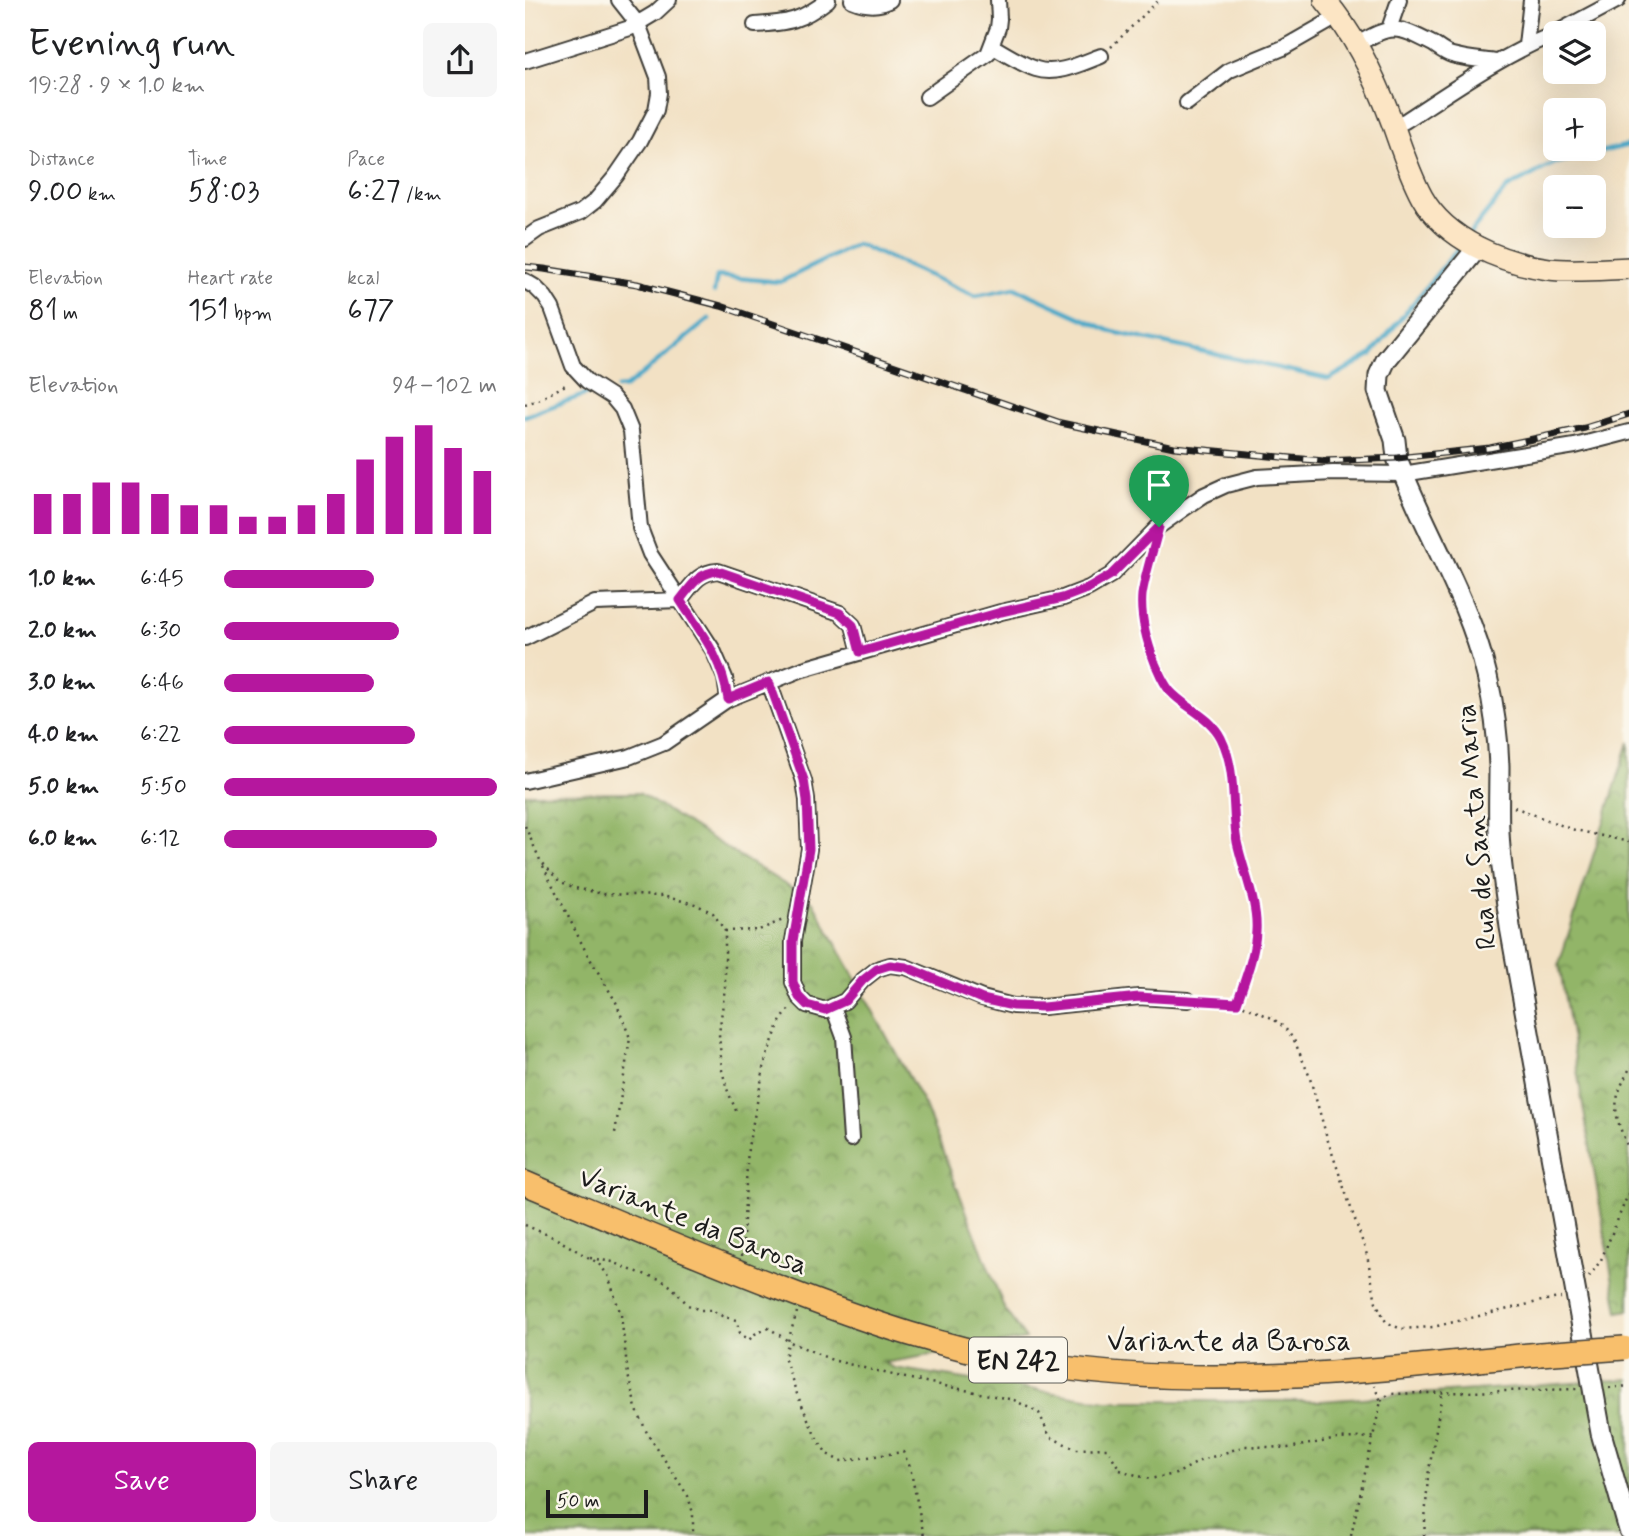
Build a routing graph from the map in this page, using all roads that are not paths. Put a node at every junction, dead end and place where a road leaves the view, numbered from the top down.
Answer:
1 (619, 0) edge
2 (669, 0) edge
3 (828, 0) edge
4 (852, 0) edge
5 (890, 0) edge
6 (997, 0) edge
7 (1399, 0) edge
8 (1531, 0) edge
9 (1618, 0) edge
10 (1332, 8) edge
11 (1579, 21) edge
12 (638, 24) junction
13 (755, 25) dead end
14 (1389, 29) junction
15 (1543, 39) edge
16 (1356, 45) junction
17 (992, 46) junction
18 (1526, 46) junction
19 (1101, 56) road end
20 (525, 61) edge
21 (1496, 62) junction
22 (927, 97) dead end
23 (1187, 103) dead end
24 (1393, 125) junction
25 (525, 239) edge
26 (1469, 242) junction
27 (1629, 268) edge
28 (525, 281) edge
29 (1629, 432) edge
30 (1403, 474) junction
31 (680, 600) junction
32 (525, 638) edge
33 (860, 652) junction
34 (769, 682) junction
35 (728, 699) junction
36 (525, 781) edge
37 (1188, 1000) road end
38 (833, 1007) junction
39 (851, 1139) dead end
40 (525, 1183) edge
41 (1627, 1347) edge
42 (1629, 1530) edge

1 - 12 street
2 - 12 street
3 - 13 street
4 - 5 street
6 - 17 street
7 - 14 street
8 - 18 street
9 - 11 street
10 - 16 main road
10 - 23 street
12 - 20 street
12 - 25 street
14 - 16 street
14 - 21 street
15 - 18 street
16 - 24 main road
17 - 19 street
17 - 22 street
18 - 21 street
21 - 24 street
24 - 26 main road
26 - 27 main road
26 - 30 street, Rua de Santa Maria
28 - 31 street
29 - 30 street
30 - 33 street
30 - 42 street, Rua de Santa Maria
31 - 32 street
31 - 33 street
31 - 35 street
33 - 34 street
34 - 35 street
34 - 38 street
35 - 36 street
37 - 38 street
38 - 39 street
40 - 41 main road, Variante da Barosa / EN 242, bridge

